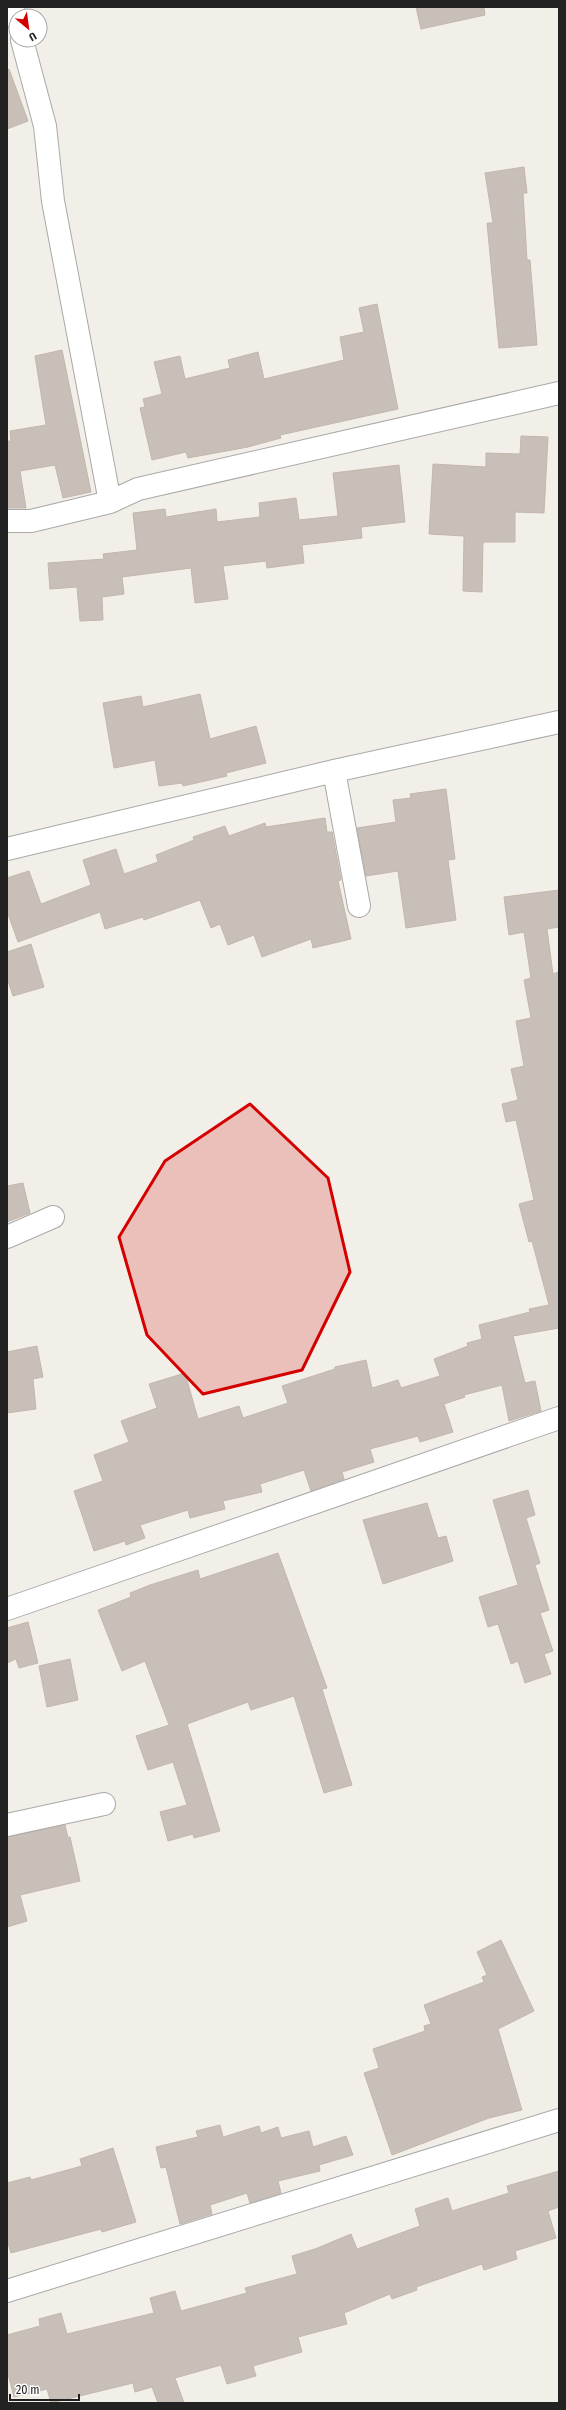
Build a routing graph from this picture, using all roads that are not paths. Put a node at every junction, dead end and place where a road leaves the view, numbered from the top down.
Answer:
1 (24, 48) edge
2 (559, 393) edge
3 (110, 502) junction
4 (7, 521) edge
5 (559, 722) edge
6 (334, 771) junction
7 (7, 850) edge
8 (358, 906) dead end
9 (53, 1217) dead end
10 (7, 1237) edge
11 (559, 1418) edge
12 (7, 1609) edge
13 (104, 1804) dead end
14 (7, 1825) edge
15 (559, 2120) edge
16 (7, 2291) edge

1 - 3 street
2 - 3 street
3 - 4 street
5 - 6 street
6 - 7 street
6 - 8 street
9 - 10 street
11 - 12 street
13 - 14 street
15 - 16 street

